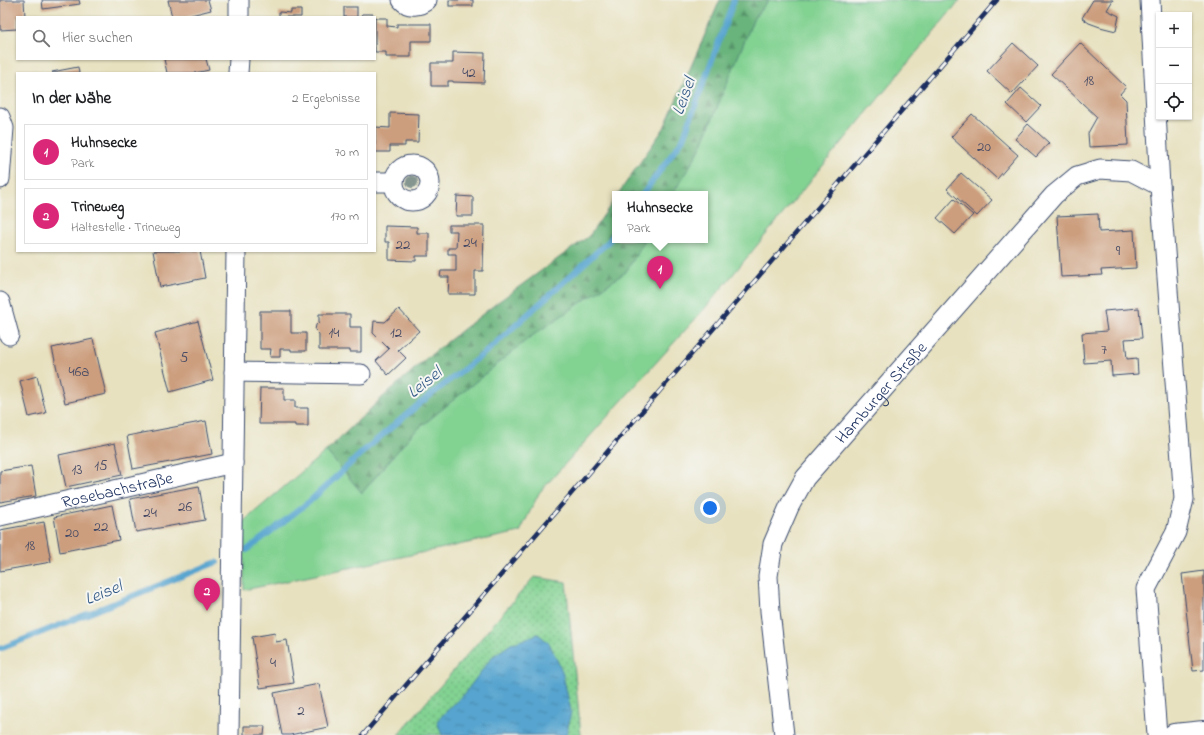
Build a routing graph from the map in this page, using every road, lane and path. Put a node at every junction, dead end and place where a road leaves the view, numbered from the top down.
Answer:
1 (239, 0) edge
2 (402, 0) edge
3 (427, 0) edge
4 (1150, 0) edge
5 (239, 16) edge
6 (239, 60) edge
7 (238, 72) edge
8 (0, 117) edge
9 (0, 179) edge
10 (1160, 186) junction
11 (236, 252) edge
12 (0, 302) edge
13 (9, 335) dead end
14 (234, 372) junction
15 (361, 374) dead end
16 (233, 463) junction
17 (0, 516) edge
18 (1204, 732) edge
19 (229, 735) edge
20 (784, 735) edge
21 (1157, 735) edge
22 (1174, 735) edge

1 - 5 street
2 - 3 street
4 - 10 street
6 - 7 street
8 - 9 street
10 - 20 street, Hamburger Straße
10 - 21 street
11 - 14 street
12 - 13 street
14 - 15 street
14 - 16 street
16 - 17 street, Rosebachstraße
16 - 19 street
18 - 22 street

